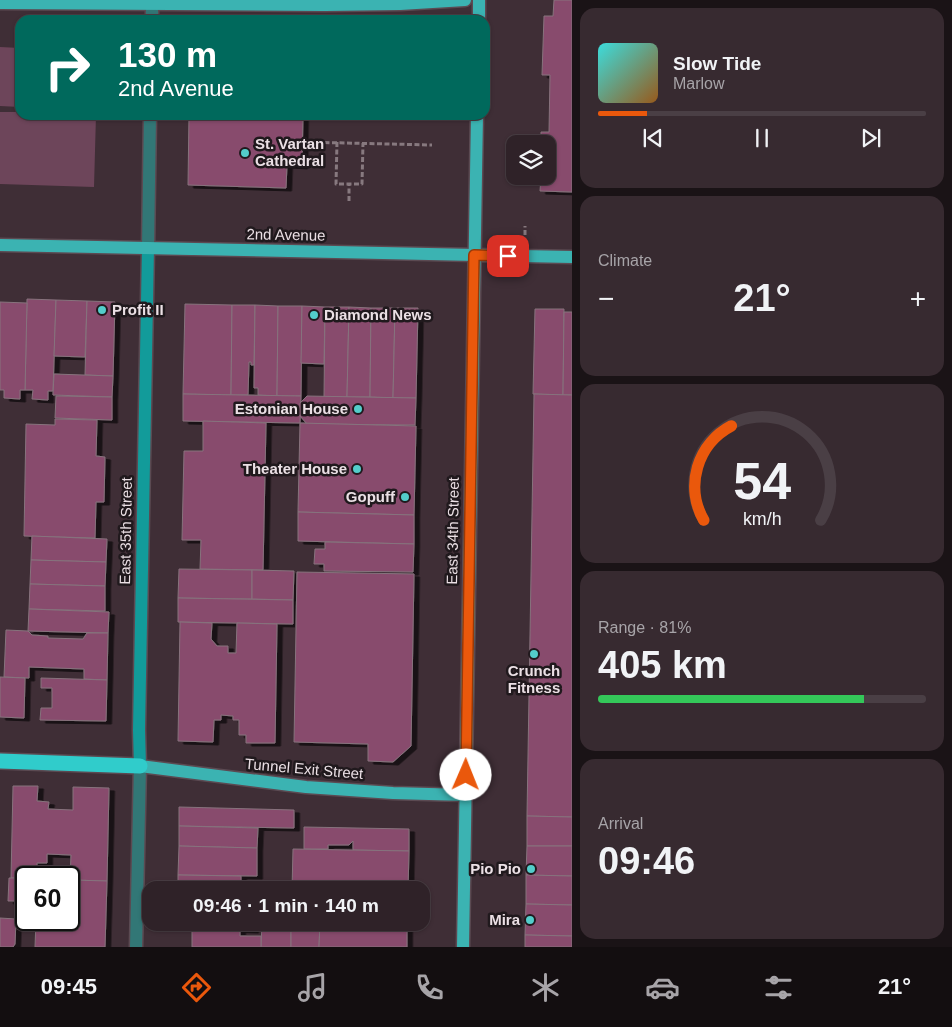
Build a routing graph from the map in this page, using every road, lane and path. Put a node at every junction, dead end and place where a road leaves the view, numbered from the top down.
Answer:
1 (465, 0) edge
2 (479, 0) edge
3 (152, 2) edge
4 (0, 3) edge
5 (152, 15) edge
6 (479, 15) edge
7 (150, 120) edge
8 (477, 120) edge
9 (302, 142) dead end
10 (337, 142) junction
11 (363, 143) junction
12 (432, 145) dead end
13 (349, 184) junction
14 (349, 201) dead end
15 (525, 226) dead end
16 (525, 235) dead end
17 (0, 245) edge
18 (148, 248) junction
19 (474, 255) junction
20 (572, 257) edge
21 (0, 761) edge
22 (140, 766) junction
23 (465, 795) junction
24 (136, 947) edge
25 (463, 947) edge

1 - 3 main road
2 - 6 main road
3 - 4 main road
3 - 5 street
7 - 18 street, East 35th Street
8 - 19 main road, East 34th Street
9 - 10 path
10 - 11 path
10 - 13 path
11 - 12 path
11 - 13 path
13 - 14 path
15 - 16 path
17 - 18 main road, 2nd Avenue
18 - 19 main road, 2nd Avenue
18 - 22 main road, East 35th Street
19 - 20 main road, 2nd Avenue
19 - 23 main road, East 34th Street
21 - 22 highway
22 - 23 main road, Tunnel Exit Street
22 - 24 street, East 35th Street
23 - 25 main road, East 34th Street

